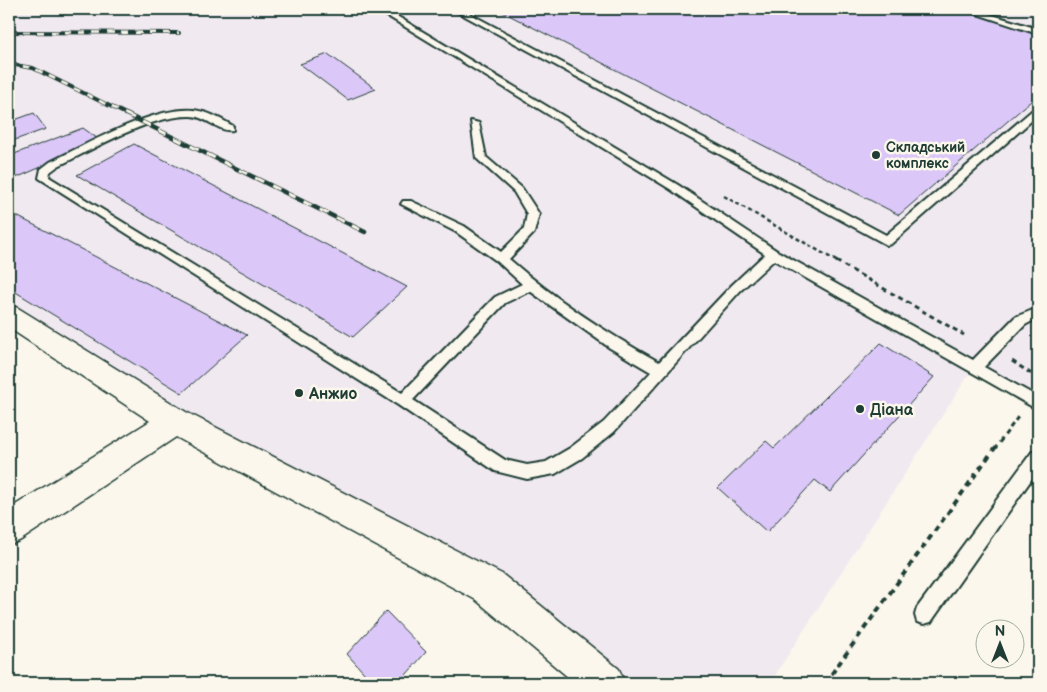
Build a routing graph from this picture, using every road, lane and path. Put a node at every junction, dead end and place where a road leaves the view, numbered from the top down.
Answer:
1 (380, 9) edge
2 (456, 9) edge
3 (966, 9) edge
4 (1038, 32) edge
5 (1038, 110) edge
6 (474, 122) dead end
7 (230, 128) dead end
8 (407, 204) dead end
9 (773, 254) junction
10 (502, 259) junction
11 (531, 285) junction
12 (1038, 313) edge
13 (9, 315) edge
14 (1012, 361) dead end
15 (974, 368) junction
16 (662, 371) junction
17 (1038, 379) edge
18 (403, 401) junction
19 (1038, 404) edge
20 (1024, 409) dead end
21 (175, 421) junction
22 (1038, 457) edge
23 (9, 528) edge
24 (924, 615) dead end
25 (605, 683) edge
26 (825, 683) edge

1 - 9 lane
2 - 5 lane
3 - 4 lane
6 - 10 lane
7 - 18 lane
8 - 10 lane
9 - 15 lane
9 - 16 lane
10 - 11 lane
11 - 16 lane
11 - 18 lane
12 - 15 lane
13 - 21 street
14 - 17 path
15 - 19 lane
16 - 18 lane
20 - 26 path
21 - 23 street
21 - 25 street
22 - 24 lane

